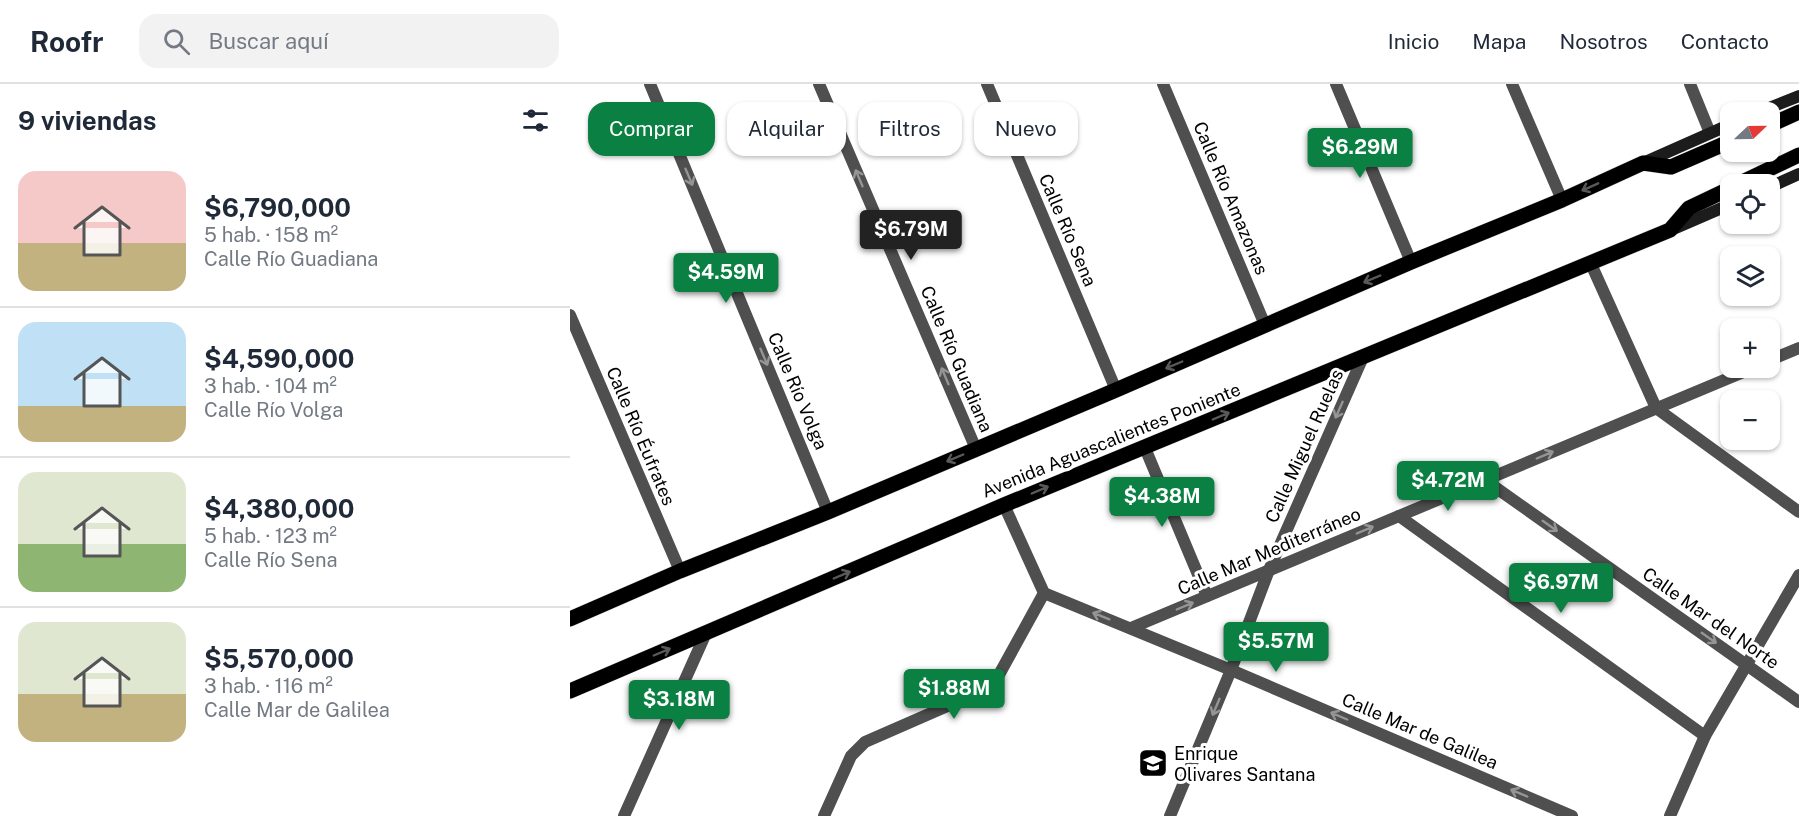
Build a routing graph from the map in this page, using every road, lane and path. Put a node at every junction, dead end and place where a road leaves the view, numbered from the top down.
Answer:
1 (650, 84) edge
2 (819, 84) edge
3 (987, 84) edge
4 (1163, 84) edge
5 (1336, 84) edge
6 (1512, 84) edge
7 (1690, 84) edge
8 (1799, 96) edge
9 (1780, 104) edge
10 (1799, 112) edge
11 (1780, 121) edge
12 (1720, 129) edge
13 (1710, 133) junction
14 (1720, 146) edge
15 (1799, 155) edge
16 (1643, 163) junction
17 (1759, 174) edge
18 (1799, 174) edge
19 (1780, 183) edge
20 (1720, 193) edge
21 (1562, 200) junction
22 (1720, 209) edge
23 (1670, 230) junction
24 (1411, 262) junction
25 (1591, 264) junction
26 (570, 315) edge
27 (1265, 326) junction
28 (1799, 348) edge
29 (1780, 356) edge
30 (1363, 357) junction
31 (1729, 378) edge
32 (1116, 390) junction
33 (1656, 408) junction
34 (1145, 448) junction
35 (976, 449) junction
36 (1485, 480) junction
37 (1004, 505) junction
38 (828, 512) junction
39 (1799, 512) edge
40 (1399, 516) junction
41 (1269, 570) junction
42 (680, 571) junction
43 (1799, 575) edge
44 (1044, 594) junction
45 (1207, 596) junction
46 (570, 619) edge
47 (1131, 628) junction
48 (706, 633) junction
49 (1747, 664) junction
50 (1231, 670) junction
51 (570, 691) edge
52 (1799, 702) edge
53 (1705, 736) junction
54 (624, 816) edge
55 (824, 816) edge
56 (1170, 816) edge
57 (1572, 816) edge
58 (1670, 816) edge

1 -> 38 street, Calle Río Volga
35 -> 2 street, Calle Río Guadiana
3 - 32 street, Calle Río Sena
4 - 27 street, Calle Río Amazonas
5 - 24 street
6 - 21 street
7 - 13 street
8 - 9 main road
10 - 11 main road
12 - 13 main road
13 - 16 main road
14 - 16 main road
15 - 17 main road
16 -> 21 main road
18 - 19 main road
20 - 23 main road, Avenida Aguascalientes Poniente
21 - 24 main road
22 - 23 main road, Avenida Aguascalientes Poniente
23 - 25 main road, Avenida Aguascalientes Poniente
24 -> 27 main road
25 - 30 main road, Avenida Aguascalientes Poniente
25 - 33 street
26 - 42 street, Calle Río Éufrates
27 -> 32 main road
28 - 29 street
34 -> 30 main road, Avenida Aguascalientes Poniente
30 -> 41 street, Calle Miguel Ruelas
31 - 33 street, Calle Mar Mediterráneo
32 - 35 main road
36 -> 33 street, Calle Mar Mediterráneo
33 - 39 street
37 -> 34 main road, Avenida Aguascalientes Poniente
34 - 45 street
35 -> 38 main road
36 - 40 street, Calle Mar Mediterráneo
36 -> 49 street, Calle Mar del Norte
37 - 44 street
48 -> 37 main road, Avenida Aguascalientes Poniente
38 - 42 main road
41 -> 40 street, Calle Mar Mediterráneo
40 - 53 street
41 - 45 street, Calle Mar Mediterráneo
41 - 50 street, Calle Miguel Ruelas
42 - 46 main road
43 - 49 street
47 -> 44 street, Calle Mar de Galilea
44 - 55 street
47 -> 45 street, Calle Mar Mediterráneo
47 - 50 street, Calle Mar de Galilea
51 -> 48 main road, Avenida Aguascalientes Poniente
48 - 54 street
49 - 52 street, Calle Mar del Norte
49 - 53 street
50 -> 56 street, Calle Miguel Ruelas
57 -> 50 street, Calle Mar de Galilea
53 - 58 street

